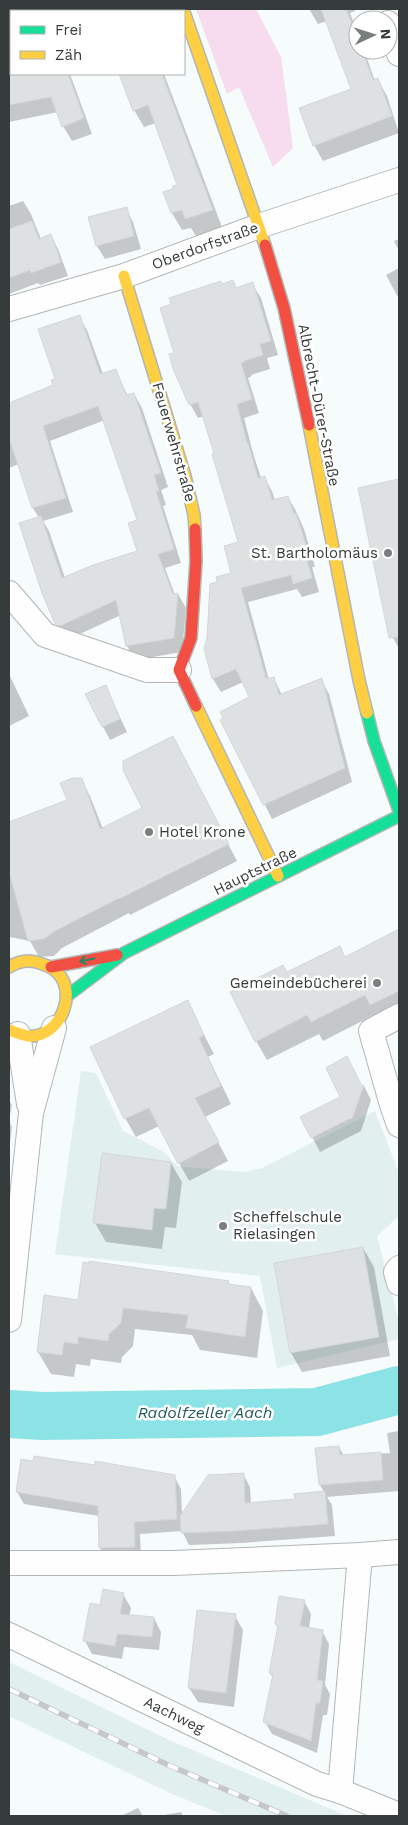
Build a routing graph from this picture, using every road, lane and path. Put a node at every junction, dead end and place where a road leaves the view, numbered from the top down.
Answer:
1 (185, 17) edge
2 (399, 180) edge
3 (259, 226) junction
4 (124, 276) junction
5 (9, 309) edge
6 (9, 594) edge
7 (179, 670) junction
8 (399, 810) edge
9 (399, 816) edge
10 (278, 876) junction
11 (124, 953) junction
12 (11, 964) edge
13 (51, 967) junction
14 (67, 996) junction
15 (399, 1016) edge
16 (54, 1028) junction
17 (13, 1032) edge
18 (31, 1113) junction
19 (399, 1125) edge
20 (16, 1189) edge
21 (399, 1268) edge
22 (399, 1283) edge
23 (9, 1320) edge
24 (399, 1552) edge
25 (360, 1555) junction
26 (9, 1563) edge
27 (9, 1635) edge
28 (340, 1791) junction
29 (399, 1815) edge

1 - 3 street, Albrecht-Dürer-Straße
2 - 3 street, Oberdorfstraße
3 - 4 street, Oberdorfstraße
3 - 8 street, Albrecht-Dürer-Straße
4 - 5 street, Oberdorfstraße
4 - 7 street, Feuerwehrstraße
6 - 7 street
7 - 10 street
9 - 10 street, Hauptstraße
10 - 11 street, Hauptstraße
11 -> 13 street
11 - 14 street
12 - 13 street
13 - 14 street
14 - 16 street
15 - 19 street
16 - 17 street
16 - 18 street
17 - 18 street
18 - 20 street
20 - 23 street
21 - 22 street
24 - 25 street
25 - 26 street
25 - 28 street
27 - 28 street, Aachweg
28 - 29 street, Aachweg

